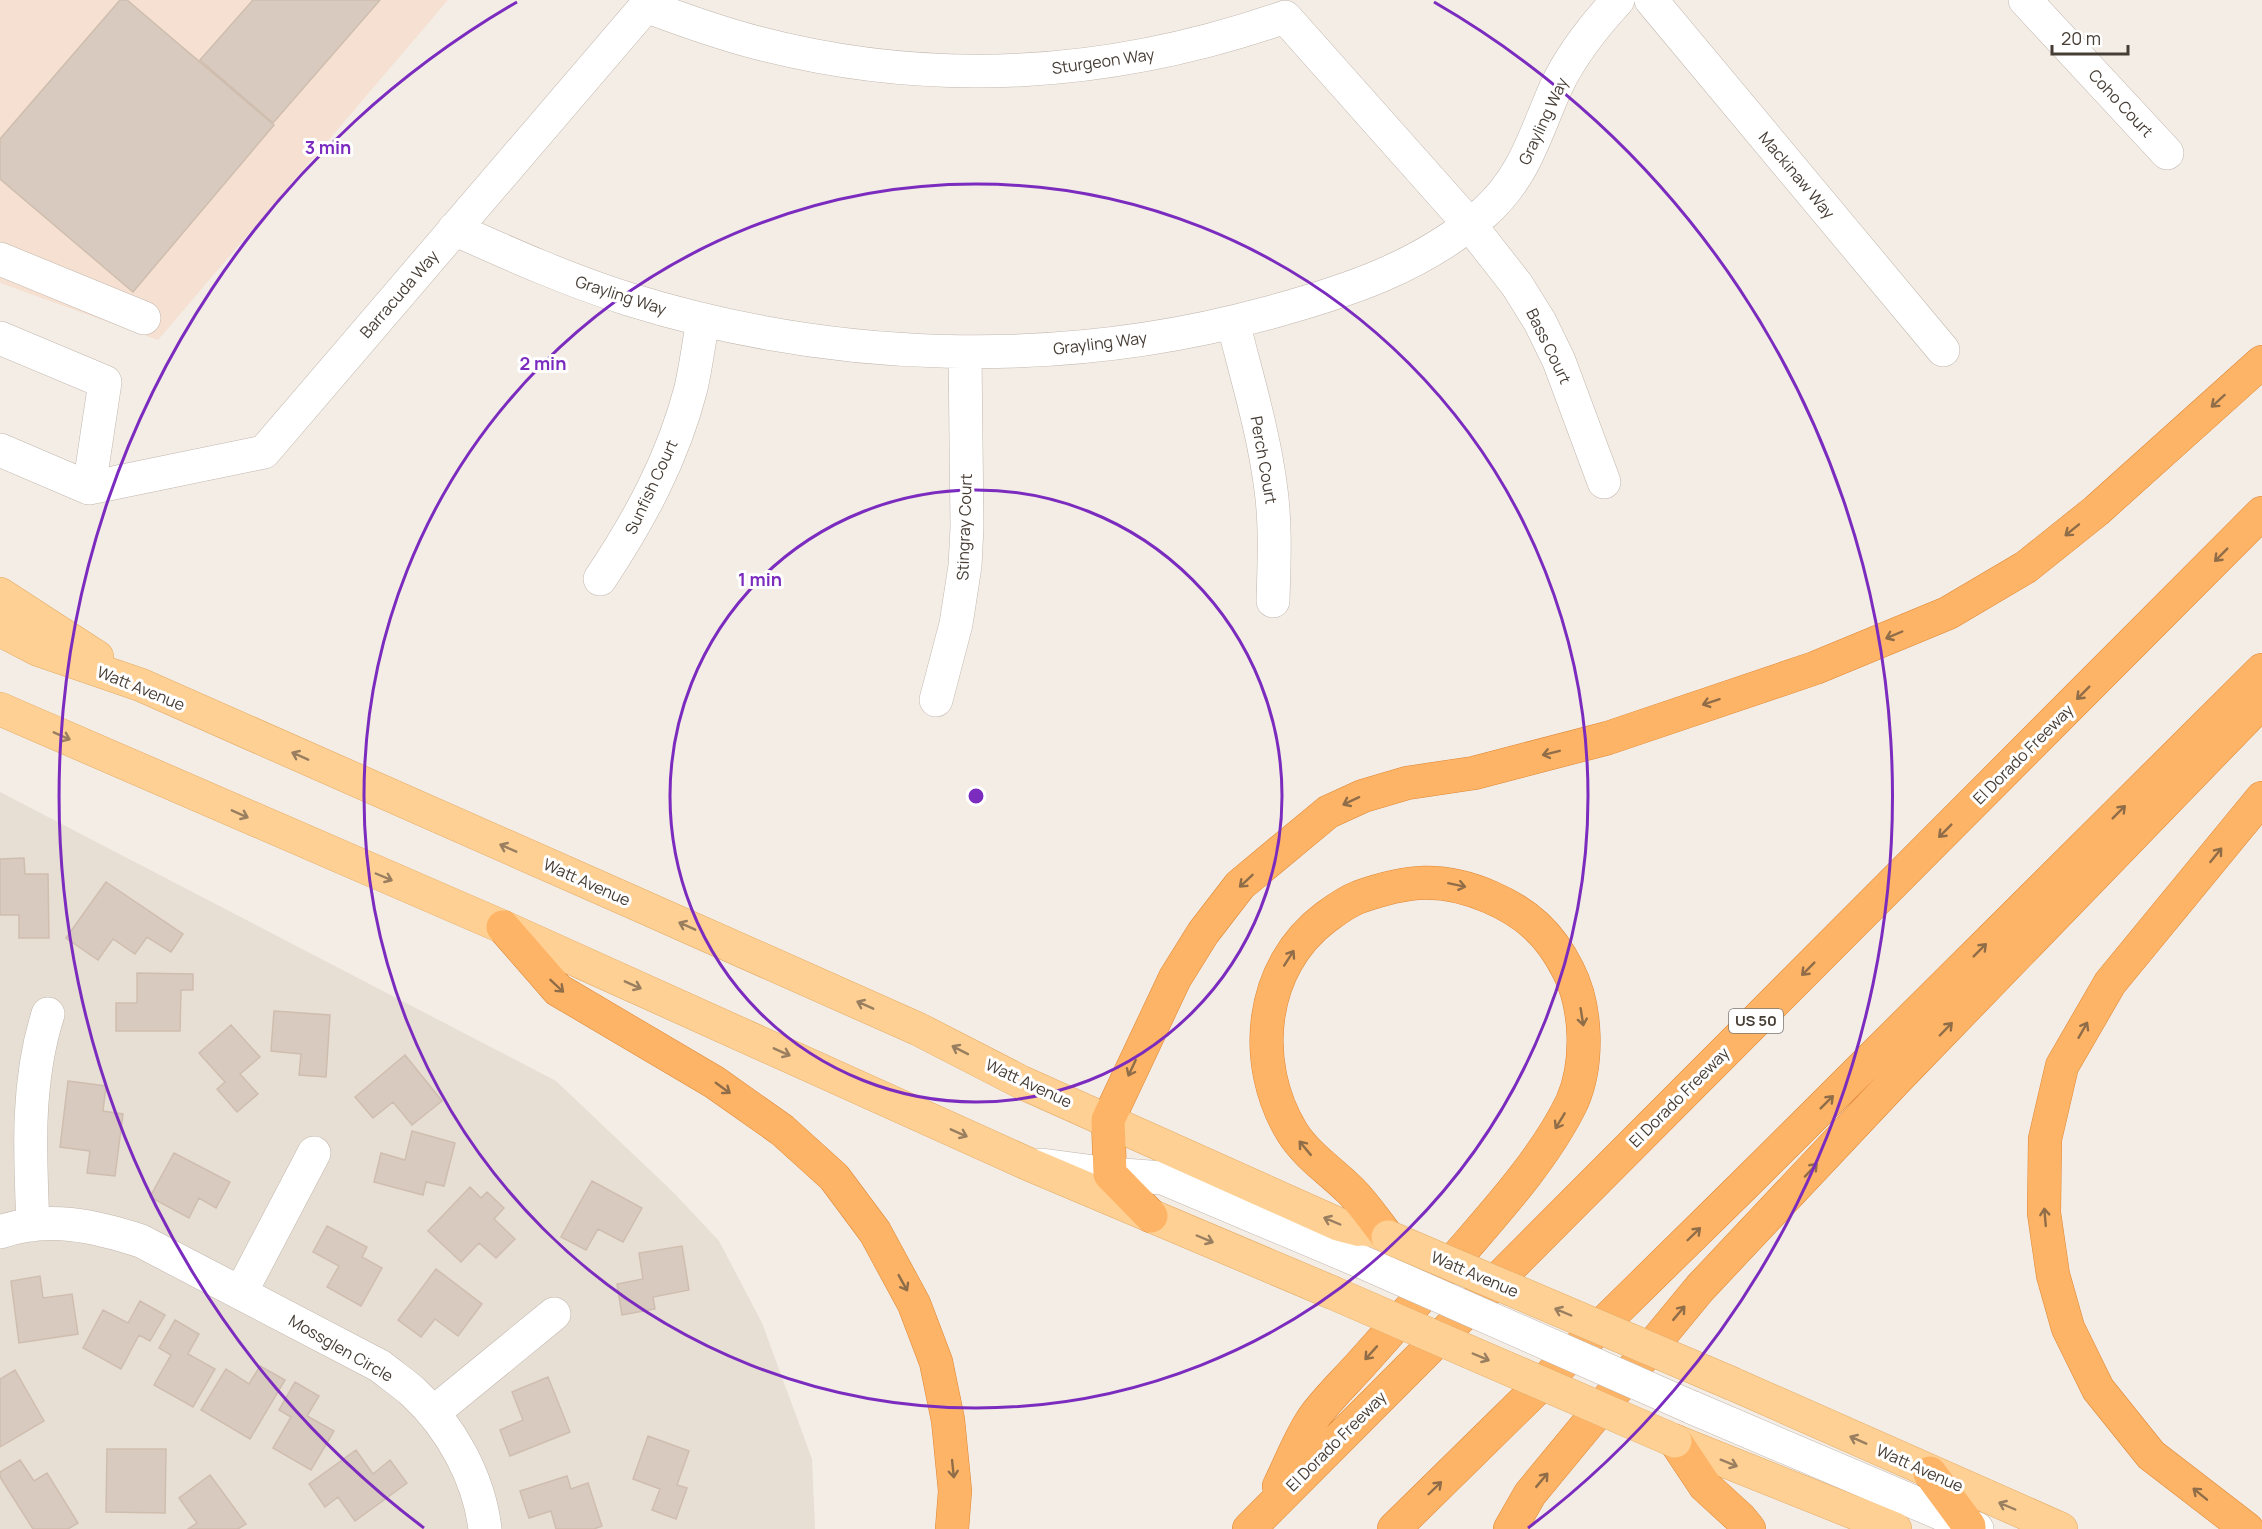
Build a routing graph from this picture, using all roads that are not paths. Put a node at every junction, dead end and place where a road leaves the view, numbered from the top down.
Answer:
1 (1618, 0) edge
2 (1651, 0) edge
3 (2025, 0) edge
4 (649, 3) edge
5 (2168, 153) dead end
6 (1470, 225) junction
7 (454, 230) junction
8 (0, 259) edge
9 (144, 318) dead end
10 (703, 320) junction
11 (1233, 322) junction
12 (0, 338) edge
13 (1943, 350) dead end
14 (965, 351) junction
15 (2262, 362) edge
16 (0, 450) edge
17 (1604, 482) dead end
18 (89, 488) junction
19 (2262, 513) edge
20 (600, 579) dead end
21 (0, 594) edge
22 (1273, 601) dead end
23 (0, 630) edge
24 (2262, 670) edge
25 (141, 685) junction
26 (936, 700) dead end
27 (2262, 702) edge
28 (0, 709) edge
29 (2262, 798) edge
30 (503, 927) junction
31 (48, 1014) dead end
32 (1108, 1119) junction
33 (314, 1153) dead end
34 (1026, 1162) junction
35 (1110, 1174) junction
36 (1163, 1178) junction
37 (1151, 1216) junction
38 (33, 1225) junction
39 (0, 1232) edge
40 (1388, 1237) junction
41 (241, 1292) junction
42 (554, 1314) dead end
43 (433, 1413) junction
44 (1675, 1441) junction
45 (1930, 1473) junction
46 (1258, 1520) edge
47 (1972, 1528) edge
48 (485, 1529) edge
49 (952, 1529) edge
50 (1394, 1529) edge
51 (1510, 1529) edge
52 (1749, 1529) edge
53 (1895, 1529) edge
54 (2061, 1529) edge
55 (2247, 1529) edge

1 - 6 street, Grayling Way
2 - 13 street, Mackinaw Way
3 - 5 street, Coho Court
4 - 6 street, Sturgeon Way
4 - 7 street, Barracuda Way
6 - 11 street, Grayling Way
6 - 17 street, Bass Court
7 - 10 street, Grayling Way
7 - 18 street, Barracuda Way
8 - 9 street
10 - 14 street, Grayling Way
10 - 20 street, Sunfish Court
11 - 14 street, Grayling Way
11 - 22 street, Perch Court
12 - 18 street
14 - 26 street, Stingray Court
15 -> 32 highway
16 - 18 street
19 -> 46 highway, El Dorado Freeway / US 50
21 - 25 main road
23 - 25 main road, Watt Avenue
50 -> 24 highway
32 -> 25 main road, Watt Avenue
51 -> 27 highway
28 -> 30 main road
55 -> 29 highway
30 -> 34 main road
30 -> 49 highway
31 - 38 street
32 - 35 highway
32 - 36 street
40 -> 32 main road, Watt Avenue
33 - 41 street
34 - 35 street
34 - 37 main road
35 - 36 street
35 - 37 highway
36 - 47 street, bridge
37 -> 44 main road, bridge
38 - 39 street, Mossglen Circle
38 - 41 street, Mossglen Circle
45 -> 40 main road, Watt Avenue, bridge
40 -> 46 highway
41 - 43 street, Mossglen Circle
42 - 43 street
43 - 48 street, Mossglen Circle
44 - 52 highway
44 -> 53 main road
45 - 47 highway
54 -> 45 main road, Watt Avenue

